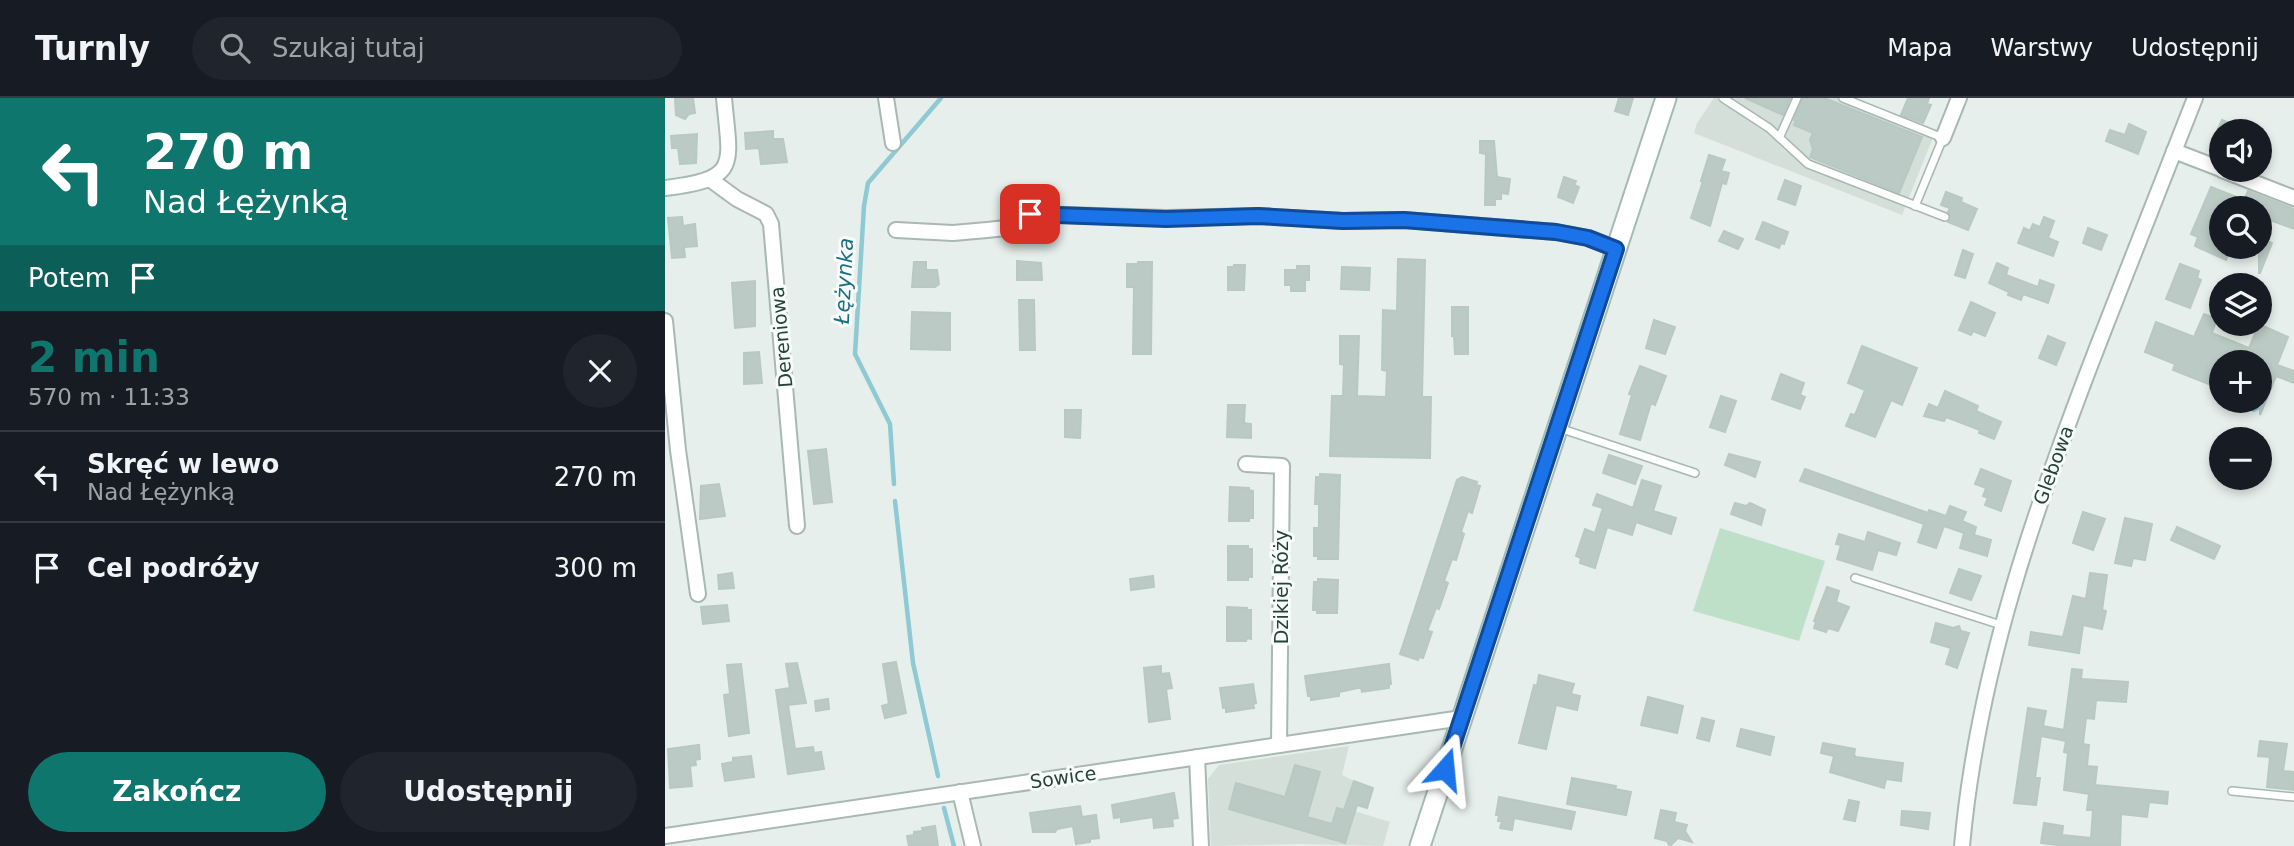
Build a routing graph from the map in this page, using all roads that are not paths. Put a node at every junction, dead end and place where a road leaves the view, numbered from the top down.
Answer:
1 (724, 98) edge
2 (886, 98) edge
3 (1666, 98) edge
4 (1723, 98) edge
5 (1797, 98) edge
6 (1843, 98) edge
7 (1959, 98) edge
8 (2195, 98) edge
9 (1780, 136) junction
10 (1943, 138) junction
11 (893, 143) dead end
12 (2174, 151) junction
13 (2209, 164) edge
14 (712, 180) junction
15 (2254, 182) edge
16 (665, 188) edge
17 (2294, 198) edge
18 (1915, 206) junction
19 (1945, 217) dead end
20 (896, 230) dead end
21 (1616, 249) junction
22 (665, 321) edge
23 (1557, 428) junction
24 (1246, 464) dead end
25 (1695, 473) dead end
26 (797, 526) dead end
27 (1855, 578) dead end
28 (698, 594) dead end
29 (2001, 625) junction
30 (1462, 718) junction
31 (1279, 745) junction
32 (1197, 757) junction
33 (2232, 791) dead end
34 (960, 792) junction
35 (2294, 797) edge
36 (672, 839) edge
37 (973, 846) edge
38 (1201, 846) edge
39 (1420, 846) edge
40 (1962, 846) edge

1 - 14 street
2 - 11 street
3 - 21 street
4 - 9 lane
5 - 9 lane
6 - 10 lane
7 - 10 street
8 - 12 street, Glebowa
9 - 18 lane
10 - 18 lane
12 - 13 street
12 - 29 street, Glebowa
14 - 16 street
14 - 26 street, Dereniowa
15 - 17 street
18 - 19 lane
20 - 21 street
21 - 23 street
22 - 28 street
23 - 25 lane
23 - 30 street
24 - 31 street, Dzikiej Róży
27 - 29 lane
29 - 40 street, Glebowa
30 - 31 street, Sowice
30 - 39 street
31 - 32 street, Sowice
32 - 34 street, Sowice
32 - 38 street
33 - 35 lane
34 - 36 street, Sowice
34 - 37 street

